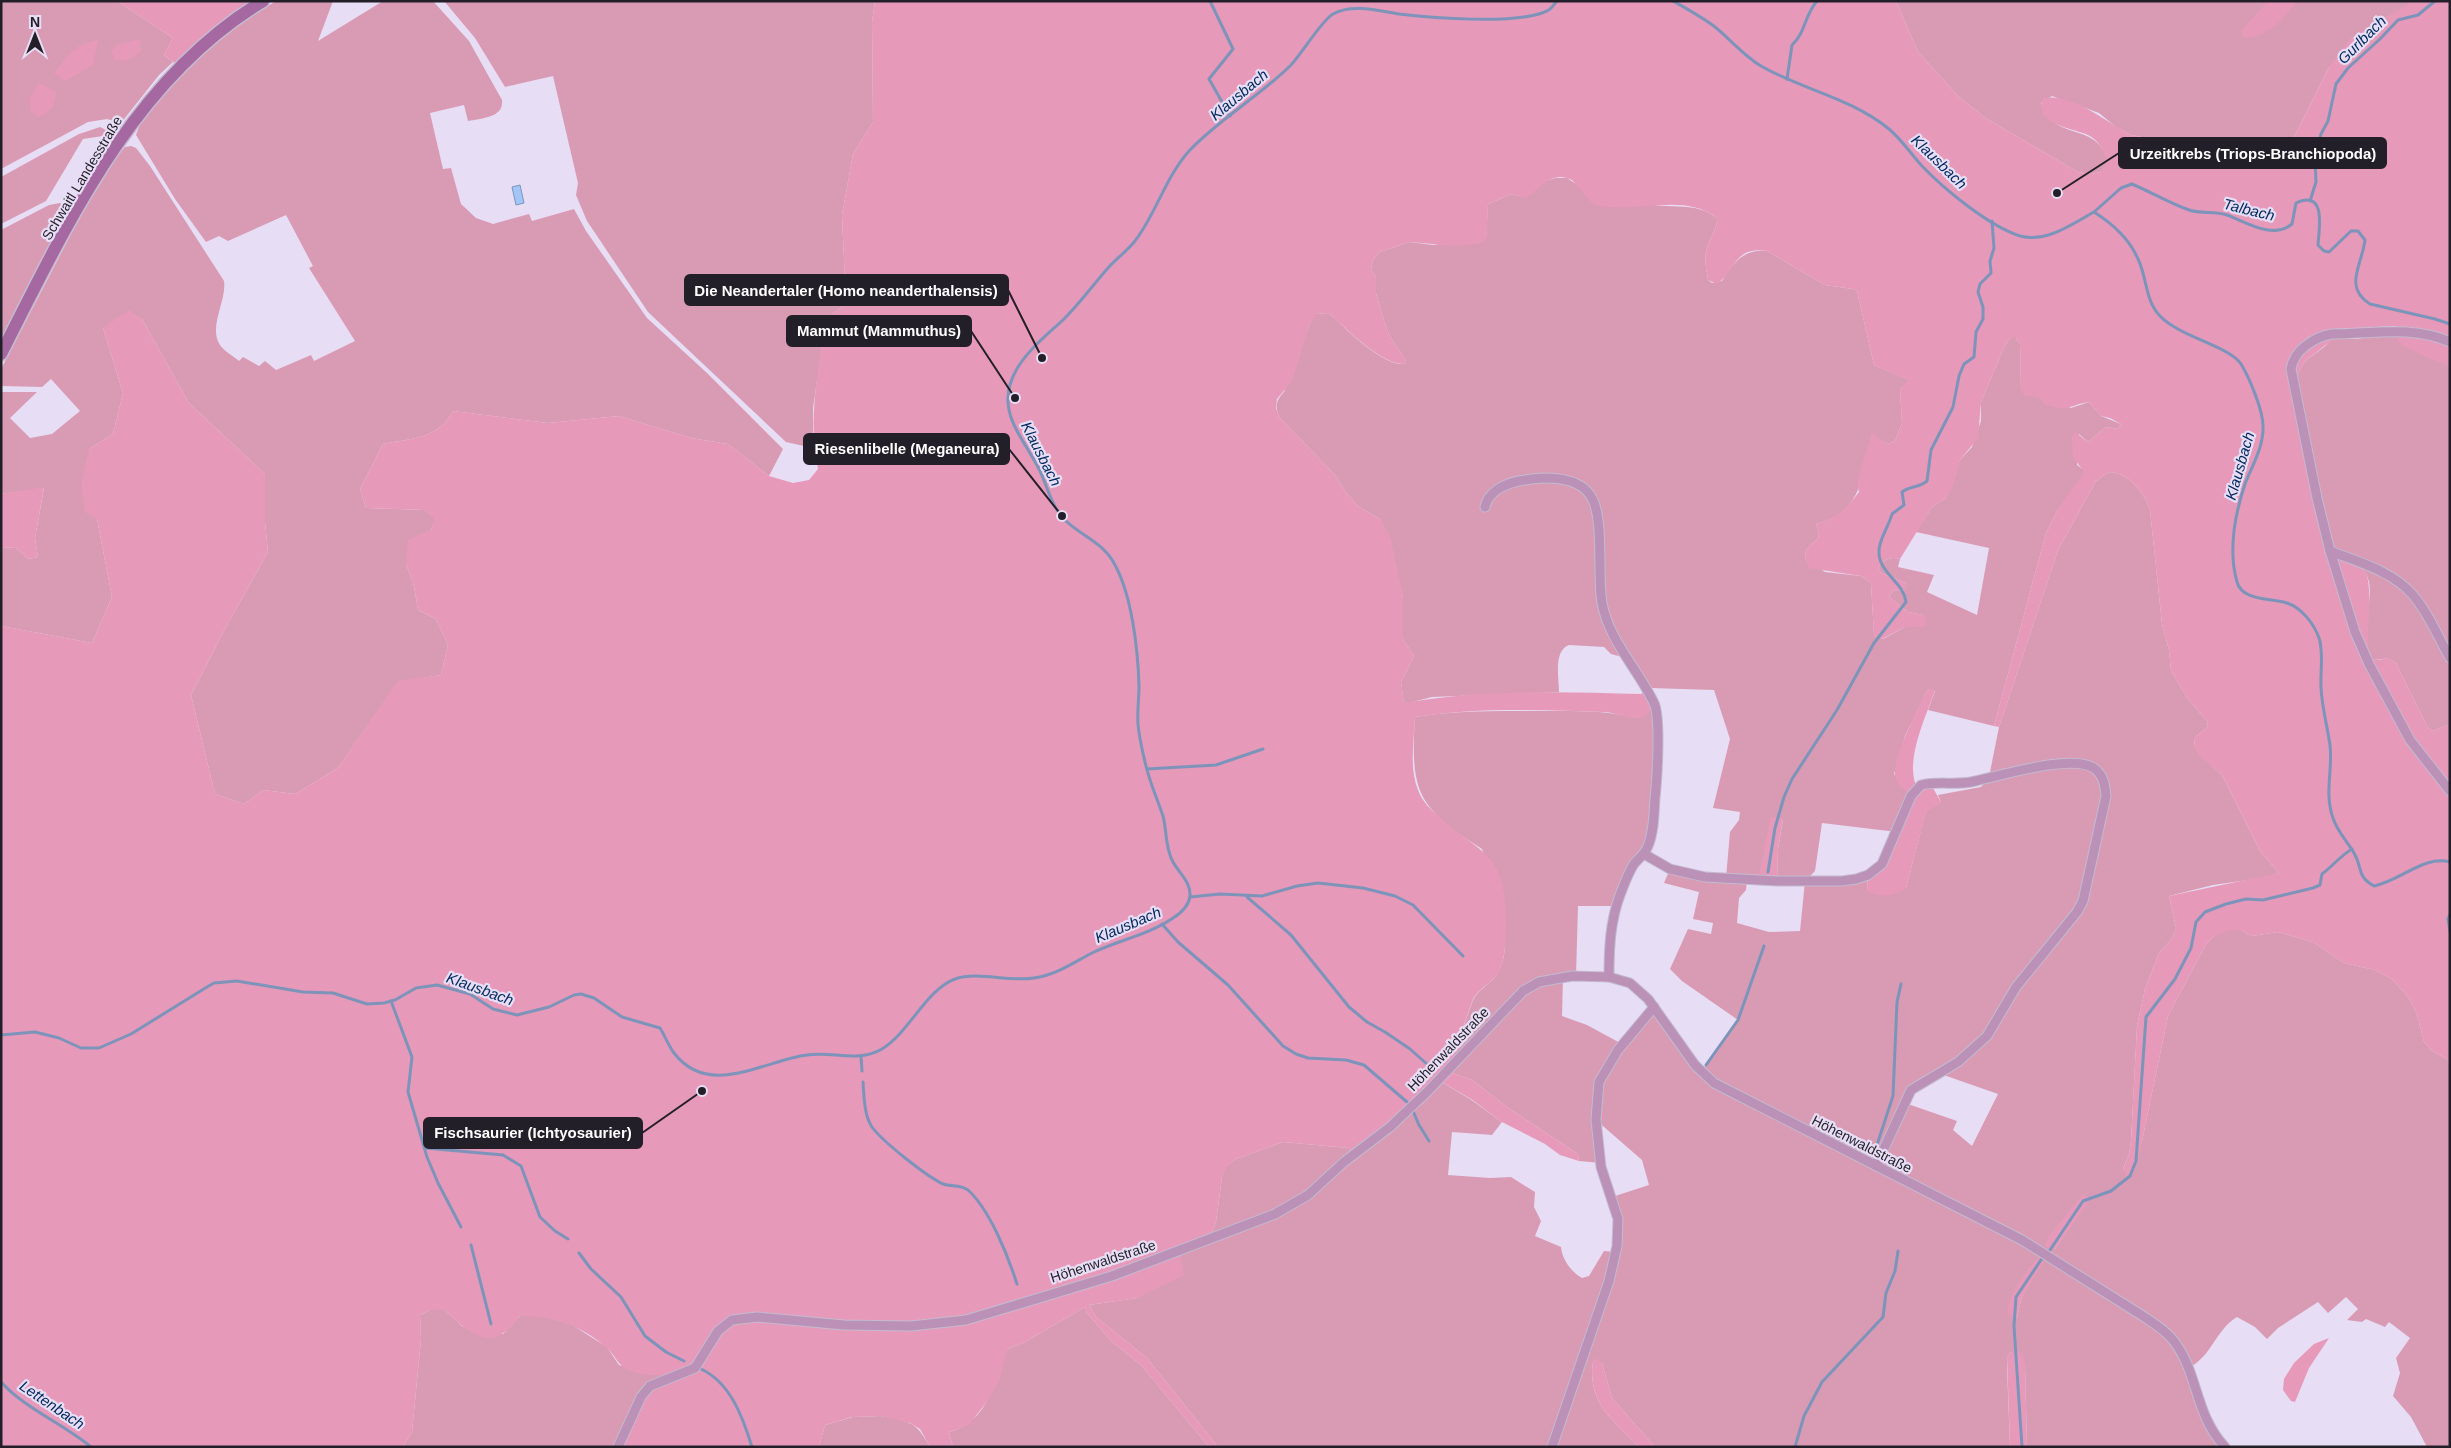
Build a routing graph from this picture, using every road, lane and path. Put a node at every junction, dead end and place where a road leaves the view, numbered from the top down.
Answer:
1 (263, 1) edge
2 (2450, 342) edge
3 (1, 354) edge
4 (1485, 507) dead end
5 (2330, 551) junction
6 (2450, 658) edge
7 (2450, 791) edge
8 (1644, 854) junction
9 (1608, 977) junction
10 (1654, 1007) junction
11 (1876, 1166) junction
12 (618, 1447) edge
13 (1552, 1447) edge
14 (2225, 1447) edge

1 - 3 street, Schwaitl Landesstraße
2 - 5 street
4 - 8 street
5 - 6 street
5 - 7 street
8 - 9 street
8 - 11 street
9 - 10 street, Höhenwaldstraße
9 - 12 street, Höhenwaldstraße
10 - 11 street, Höhenwaldstraße
10 - 13 street
11 - 14 street, Höhenwaldstraße

